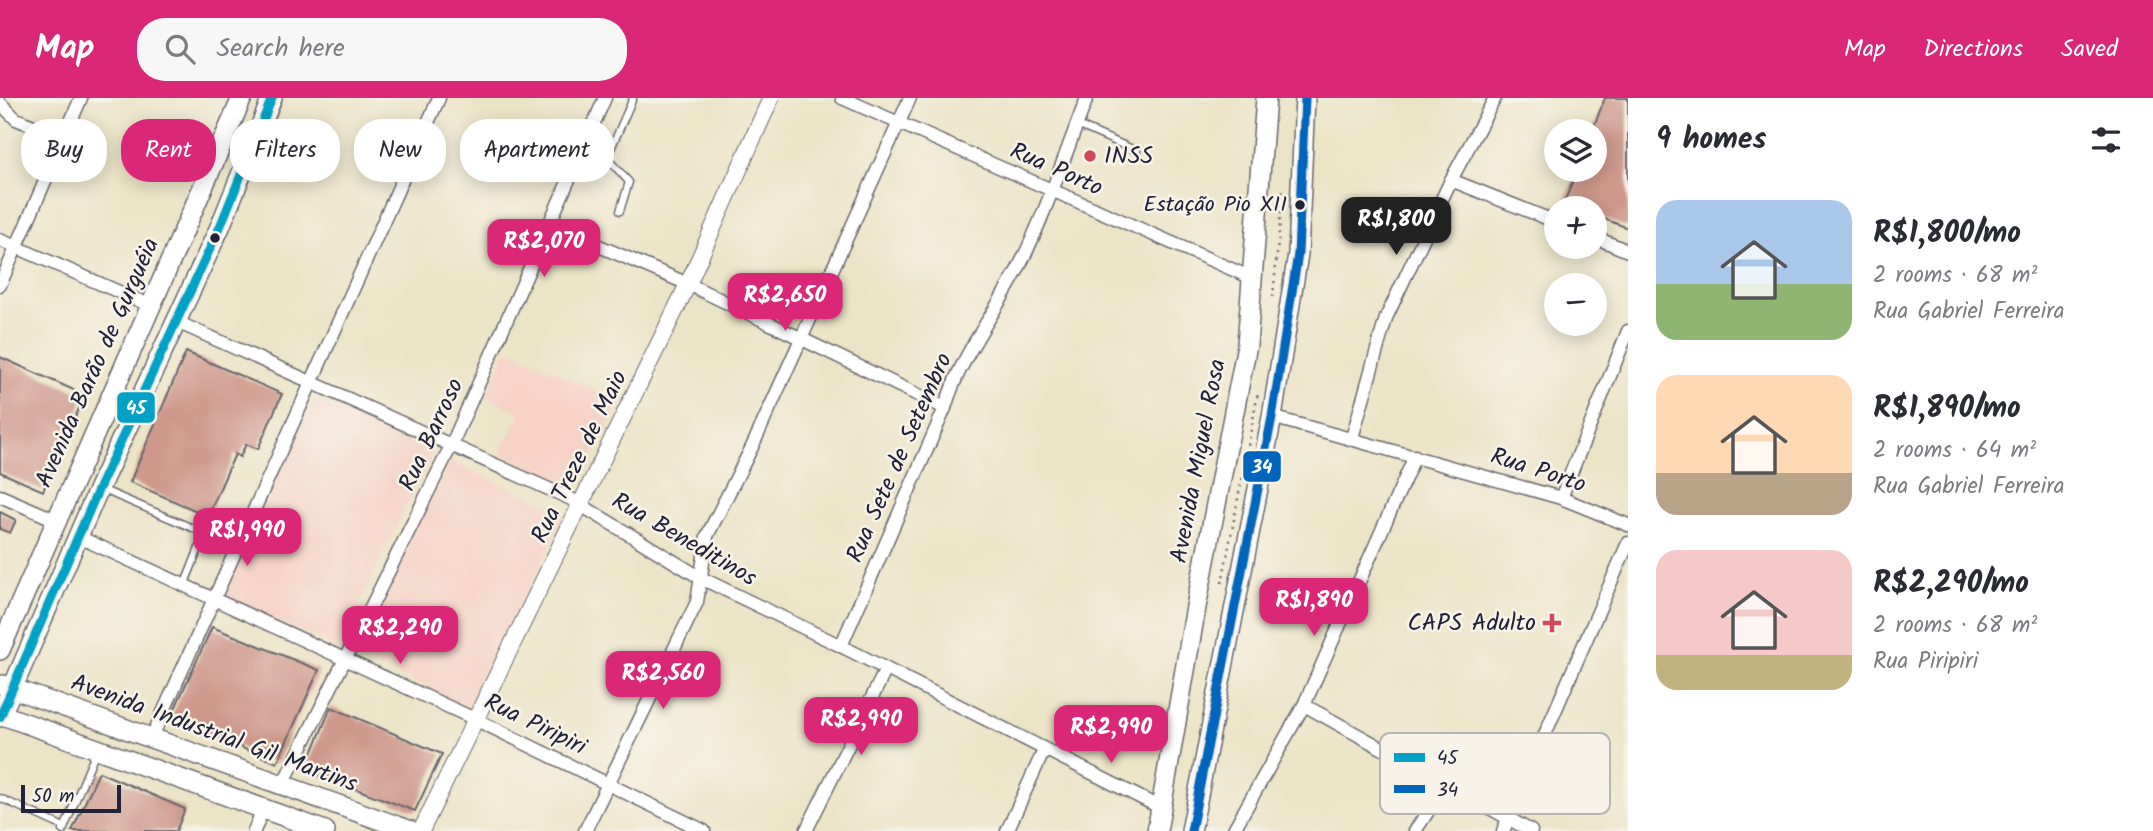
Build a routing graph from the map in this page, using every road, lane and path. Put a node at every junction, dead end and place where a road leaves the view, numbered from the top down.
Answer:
1 (81, 98) edge
2 (242, 98) edge
3 (272, 98) edge
4 (439, 98) edge
5 (606, 98) edge
6 (633, 98) edge
7 (771, 98) edge
8 (842, 98) edge
9 (910, 98) edge
10 (1087, 98) edge
11 (1266, 98) edge
12 (1305, 98) edge
13 (1495, 98) edge
14 (0, 103) edge
15 (72, 119) edge
16 (21, 121) edge
17 (899, 122) junction
18 (1077, 125) junction
19 (1137, 151) dead end
20 (1451, 180) junction
21 (44, 182) edge
22 (1051, 191) junction
23 (620, 211) dead end
24 (1544, 217) edge
25 (550, 225) junction
26 (0, 240) edge
27 (1607, 242) edge
28 (17, 247) junction
29 (1628, 251) edge
30 (1254, 279) junction
31 (688, 284) junction
32 (0, 285) edge
33 (149, 305) junction
34 (177, 322) junction
35 (1628, 331) edge
36 (802, 337) junction
37 (312, 384) junction
38 (945, 408) junction
39 (1272, 417) junction
40 (1352, 439) junction
41 (451, 446) junction
42 (1415, 456) junction
43 (99, 488) junction
44 (0, 496) edge
45 (1561, 498) junction
46 (583, 505) junction
47 (56, 520) junction
48 (1628, 525) edge
49 (79, 537) junction
50 (1628, 543) edge
51 (701, 578) junction
52 (184, 586) junction
53 (214, 600) junction
54 (841, 646) junction
55 (0, 650) edge
56 (345, 658) junction
57 (886, 668) junction
58 (6, 686) edge
59 (1304, 705) junction
60 (0, 716) edge
61 (477, 720) junction
62 (1545, 733) edge
63 (152, 737) junction
64 (1380, 747) edge
65 (96, 749) junction
66 (1044, 750) junction
67 (283, 783) junction
68 (608, 784) junction
69 (0, 799) edge
70 (263, 809) junction
71 (1163, 809) junction
72 (1426, 814) edge
73 (1501, 814) edge
74 (1510, 814) edge
75 (1508, 818) junction
76 (63, 829) edge
77 (1195, 829) edge
78 (254, 831) edge
79 (326, 831) edge
80 (411, 831) edge
81 (421, 831) edge
82 (586, 831) edge
83 (704, 831) edge
84 (806, 831) edge
85 (1007, 831) edge
86 (1157, 831) edge
87 (1233, 831) edge
88 (1415, 831) edge
89 (1503, 831) edge
90 (1531, 831) edge

1 - 15 street
2 - 33 main road, Avenida Barão de Gurguéia
3 - 34 main road
4 - 37 street
5 - 25 street, Rua Barroso
6 - 23 lane
7 - 31 street, Rua Treze de Maio
8 - 17 street, Rua Porto
9 - 17 street
10 - 18 street, Rua Sete de Setembro
11 - 30 main road, Avenida Miguel Rosa
12 - 39 main road
13 - 20 street
14 - 16 street
17 - 22 street, Rua Porto
17 - 36 street
18 - 19 lane
18 - 22 street, Rua Sete de Setembro
20 - 24 street
20 - 40 street
21 - 28 street
22 - 30 street, Rua Porto
22 - 38 street, Rua Sete de Setembro
25 - 31 street
25 - 41 street, Rua Barroso
26 - 28 street
27 - 29 street
28 - 32 street
28 - 33 street
30 - 71 main road, Avenida Miguel Rosa
31 - 36 street
31 - 46 street, Rua Treze de Maio
33 - 47 main road, Avenida Barão de Gurguéia
34 - 37 street, Rua Beneditinos
34 - 43 main road
35 - 45 street
36 - 38 street
36 - 51 street
37 - 41 street, Rua Beneditinos
37 - 53 street
38 - 54 street, Rua Sete de Setembro
39 - 40 street, Rua Porto
39 - 77 main road
40 - 42 street, Rua Porto
41 - 46 street, Rua Beneditinos
41 - 56 street, Rua Barroso
42 - 45 street, Rua Porto
42 - 59 street
43 - 49 main road
43 - 52 lane
44 - 47 street
45 - 48 street, Rua Porto
46 - 51 street, Rua Beneditinos
46 - 61 street, Rua Treze de Maio
47 - 55 main road, Avenida Barão de Gurguéia
49 - 52 street, Rua Piripiri
49 - 58 main road
50 - 62 street
51 - 54 street, Rua Beneditinos
51 - 68 street
52 - 53 street, Rua Piripiri
53 - 56 street, Rua Piripiri
53 - 63 street
54 - 57 street, Rua Beneditinos
56 - 61 street, Rua Piripiri
56 - 67 street, Rua Barroso
57 - 66 street, Rua Beneditinos
57 - 84 street
58 - 60 main road
58 - 63 main road, Avenida Industrial Gil Martins
59 - 64 street
59 - 87 street
60 - 65 main road
61 - 68 street, Rua Piripiri
61 - 81 street, Rua Treze de Maio
63 - 67 main road, Avenida Industrial Gil Martins
65 - 70 main road
65 - 76 lane
66 - 71 street, Rua Beneditinos
66 - 85 street
67 - 80 main road, Avenida Industrial Gil Martins
68 - 82 street
68 - 83 street, Rua Piripiri
69 - 76 lane
70 - 78 street
70 - 79 main road
71 - 86 main road, Avenida Miguel Rosa
72 - 88 street
73 - 75 street
74 - 75 street
75 - 89 street
75 - 90 street

